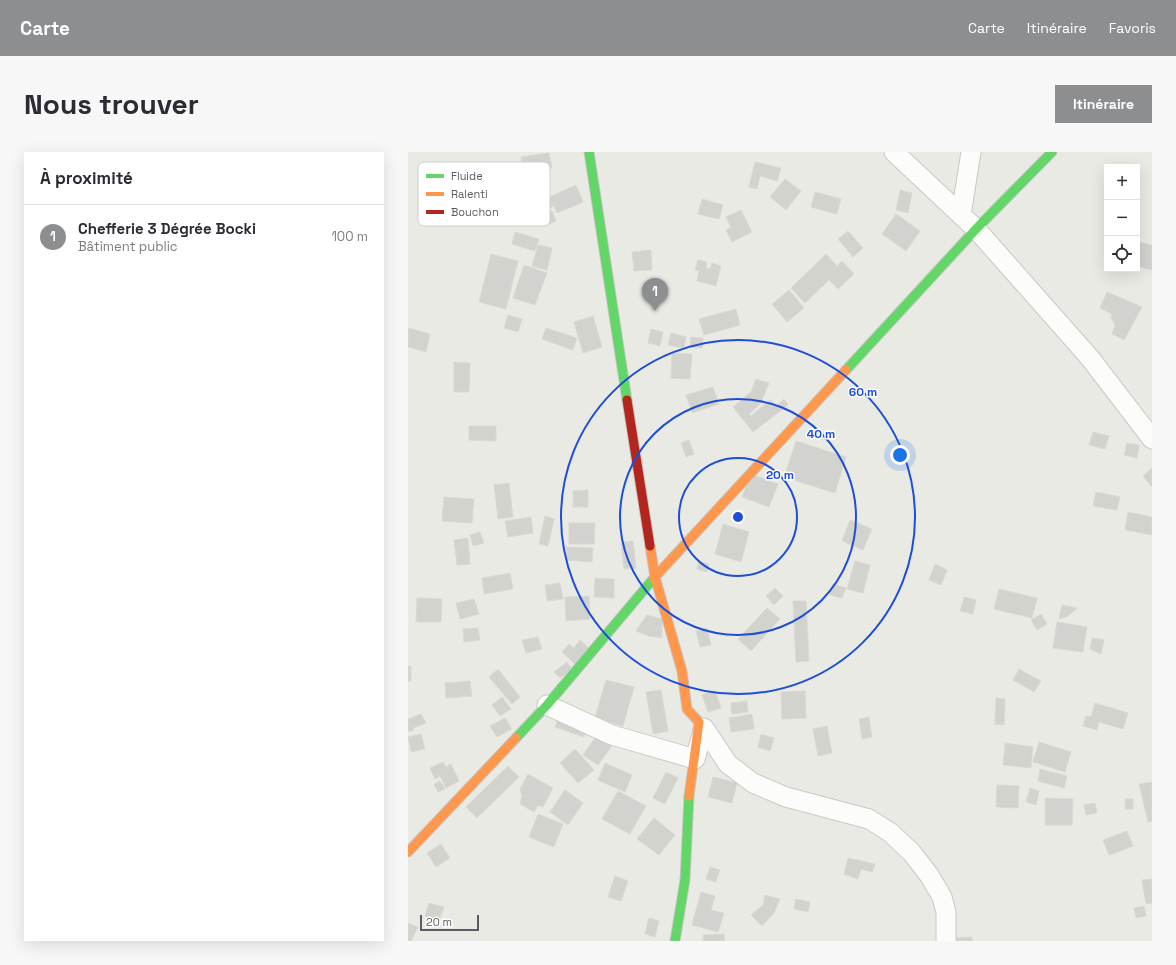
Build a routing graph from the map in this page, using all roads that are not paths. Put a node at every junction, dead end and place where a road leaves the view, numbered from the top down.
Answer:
1 (589, 152) edge
2 (894, 152) edge
3 (971, 152) edge
4 (1052, 152) edge
5 (961, 214) junction
6 (976, 229) junction
7 (1152, 439) edge
8 (655, 577) junction
9 (547, 705) junction
10 (695, 759) junction
11 (408, 852) edge
12 (675, 941) edge
13 (946, 941) edge

1 - 8 street
2 - 5 street
3 - 5 street
4 - 6 street
5 - 6 street
6 - 7 street
6 - 8 street
8 - 9 street
8 - 10 street
9 - 10 street
9 - 11 street
10 - 12 street
10 - 13 street

